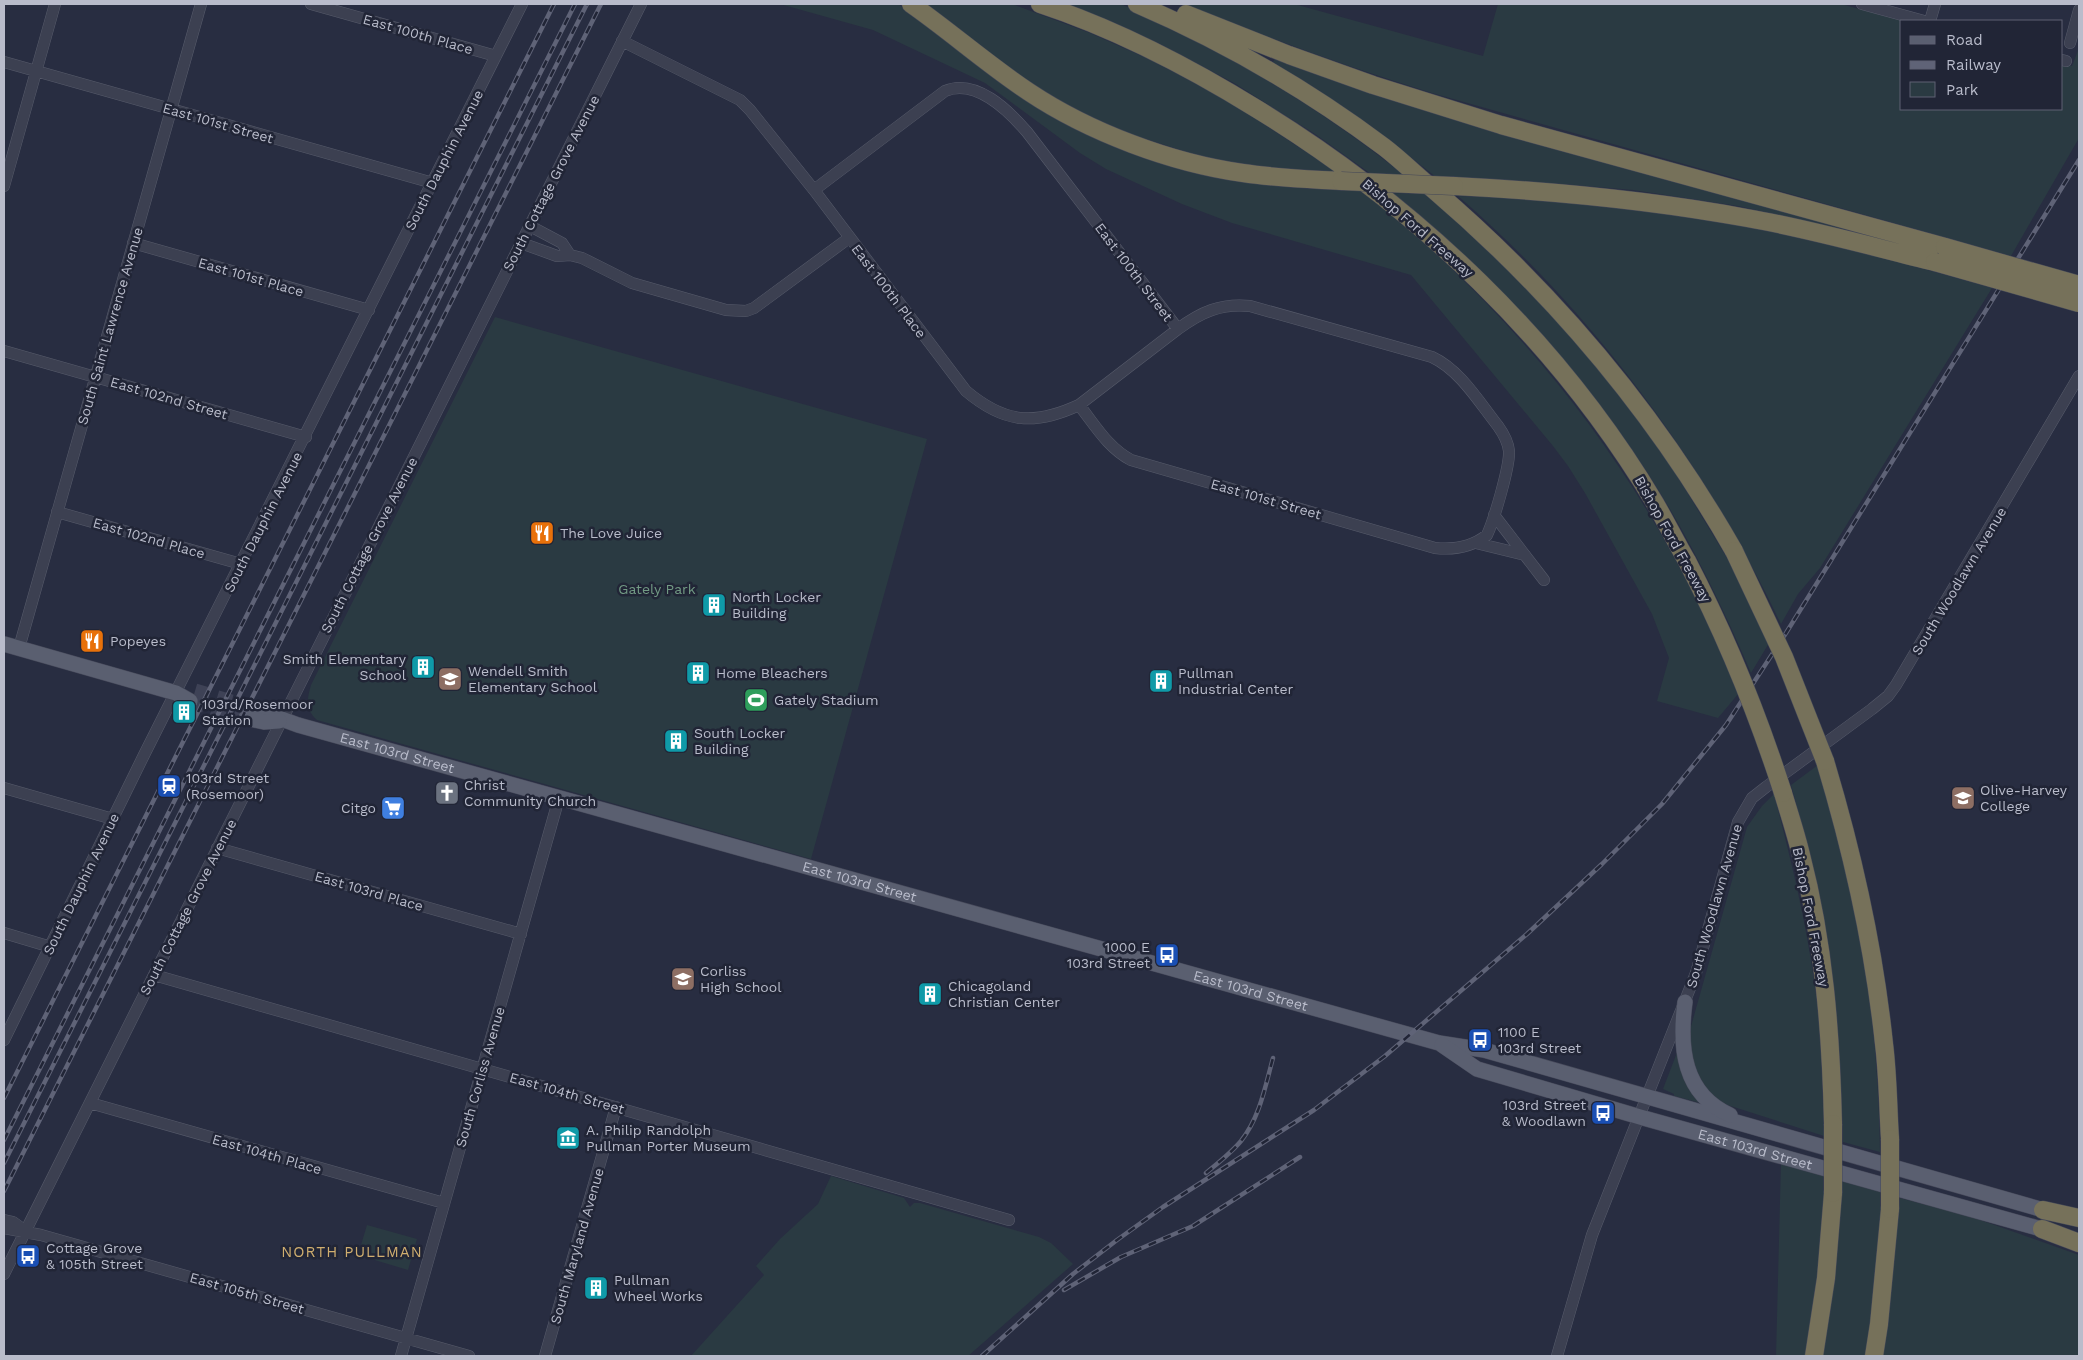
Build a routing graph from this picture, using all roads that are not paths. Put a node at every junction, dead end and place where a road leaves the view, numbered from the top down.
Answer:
1 (55, 4) edge
2 (201, 4) edge
3 (311, 4) edge
4 (522, 4) edge
5 (641, 4) edge
6 (911, 4) edge
7 (1040, 4) edge
8 (1137, 4) edge
9 (1161, 4) edge
10 (1862, 4) edge
11 (1935, 4) edge
12 (2079, 10) edge
13 (1920, 20) edge
14 (1930, 20) edge
15 (622, 41) junction
16 (2070, 43) dead end
17 (496, 56) junction
18 (4, 62) edge
19 (36, 71) junction
20 (171, 109) junction
21 (433, 183) junction
22 (4, 186) edge
23 (814, 190) junction
24 (530, 226) junction
25 (849, 238) junction
26 (521, 242) junction
27 (134, 243) junction
28 (570, 255) junction
29 (2079, 286) edge
30 (2079, 303) edge
31 (369, 310) junction
32 (1178, 329) junction
33 (4, 351) edge
34 (2079, 376) edge
35 (96, 377) junction
36 (1079, 405) junction
37 (306, 437) junction
38 (57, 512) junction
39 (1494, 515) junction
40 (1476, 542) junction
41 (1525, 556) junction
42 (241, 564) junction
43 (1544, 580) dead end
44 (4, 644) edge
45 (19, 648) junction
46 (187, 695) junction
47 (249, 713) tunnel mouth
48 (281, 720) junction
49 (4, 788) edge
50 (559, 798) junction
51 (113, 819) junction
52 (218, 848) junction
53 (4, 933) edge
54 (521, 934) junction
55 (51, 947) junction
56 (154, 975) junction
57 (1685, 1002) junction
58 (4, 1040) edge
59 (1438, 1043) junction
60 (482, 1068) junction
61 (1646, 1097) junction
62 (90, 1103) junction
63 (616, 1106) junction
64 (1640, 1117) junction
65 (1773, 1133) junction
66 (444, 1204) junction
67 (2044, 1210) joint
68 (2079, 1219) edge
69 (4, 1220) edge
70 (1009, 1220) dead end
71 (4, 1228) edge
72 (2042, 1229) junction
73 (25, 1231) junction
74 (2079, 1239) edge
75 (2079, 1243) edge
76 (4, 1274) edge
77 (406, 1338) junction
78 (401, 1356) edge
79 (469, 1356) edge
80 (545, 1356) edge
81 (1557, 1356) edge
82 (1814, 1356) edge
83 (1874, 1356) edge

1 - 19 street
2 - 20 street, South Saint Lawrence Avenue
3 - 17 street, East 100th Place
4 - 17 street, South Dauphin Avenue
5 - 15 street, South Cottage Grove Avenue
6 - 30 highway, bridge
7 - 82 highway, Bishop Ford Freeway, bridge
8 - 83 highway, bridge
9 - 29 highway, bridge
10 - 13 street
11 - 14 street
12 - 16 street
15 - 23 street, East 100th Place
15 - 24 street, South Cottage Grove Avenue
17 - 21 street, South Dauphin Avenue
18 - 19 street, East 101st Street
19 - 20 street, East 101st Street
19 - 22 street
20 - 21 street, East 101st Street
20 - 27 street, South Saint Lawrence Avenue
21 - 31 street, South Dauphin Avenue
23 - 25 street, East 100th Place
23 - 32 street, East 100th Street
24 - 26 street, South Cottage Grove Avenue
24 - 28 street
25 - 28 street
25 - 36 street, East 100th Place
26 - 28 street
26 - 48 street, South Cottage Grove Avenue
27 - 31 street, East 101st Place
27 - 35 street, South Saint Lawrence Avenue
31 - 37 street, South Dauphin Avenue
32 - 36 street, East 100th Place
32 - 39 street, East 100th Street
33 - 35 street, East 102nd Street
34 - 57 street, South Woodlawn Avenue
35 - 37 street, East 102nd Street
35 - 38 street, South Saint Lawrence Avenue
36 - 40 street, East 101st Street
37 - 42 street, South Dauphin Avenue
38 - 42 street, East 102nd Place
38 - 45 street, South Saint Lawrence Avenue
39 - 40 street
39 - 41 street
40 - 41 street, East 101st Street
41 - 43 street
42 - 46 street, South Dauphin Avenue
44 - 45 main road
45 - 46 main road
46 - 51 street, South Dauphin Avenue
47 - 48 main road, East 103rd Street
48 - 50 main road, East 103rd Street
48 - 52 street, South Cottage Grove Avenue
49 - 51 street
50 - 54 street, South Corliss Avenue
50 - 59 main road, East 103rd Street
51 - 55 street, South Dauphin Avenue
52 - 54 street, East 103rd Place
52 - 56 street, South Cottage Grove Avenue
53 - 55 street
54 - 60 street, South Corliss Avenue
55 - 58 street, South Dauphin Avenue
56 - 60 street, East 104th Street
56 - 62 street, South Cottage Grove Avenue
57 - 61 street, South Woodlawn Avenue
57 - 65 main road
59 - 61 main road, East 103rd Street
59 - 64 main road, East 103rd Street
60 - 63 street, East 104th Street
60 - 66 street, South Corliss Avenue
61 - 64 street, South Woodlawn Avenue
61 - 65 main road, East 103rd Street
62 - 66 street, East 104th Place
62 - 73 street, South Cottage Grove Avenue
63 - 70 street, East 104th Street
63 - 80 street, South Maryland Avenue
64 - 72 main road, East 103rd Street
64 - 81 street, South Woodlawn Avenue
65 - 67 main road, East 103rd Street
66 - 77 street, South Corliss Avenue
67 - 68 highway
69 - 73 street, East 105th Street
71 - 73 street, East 105th Street
72 - 74 main road, East 103rd Street
72 - 75 highway
73 - 76 street, South Cottage Grove Avenue
73 - 77 street, East 105th Street
77 - 78 street, South Corliss Avenue
77 - 79 street, East 105th Street

